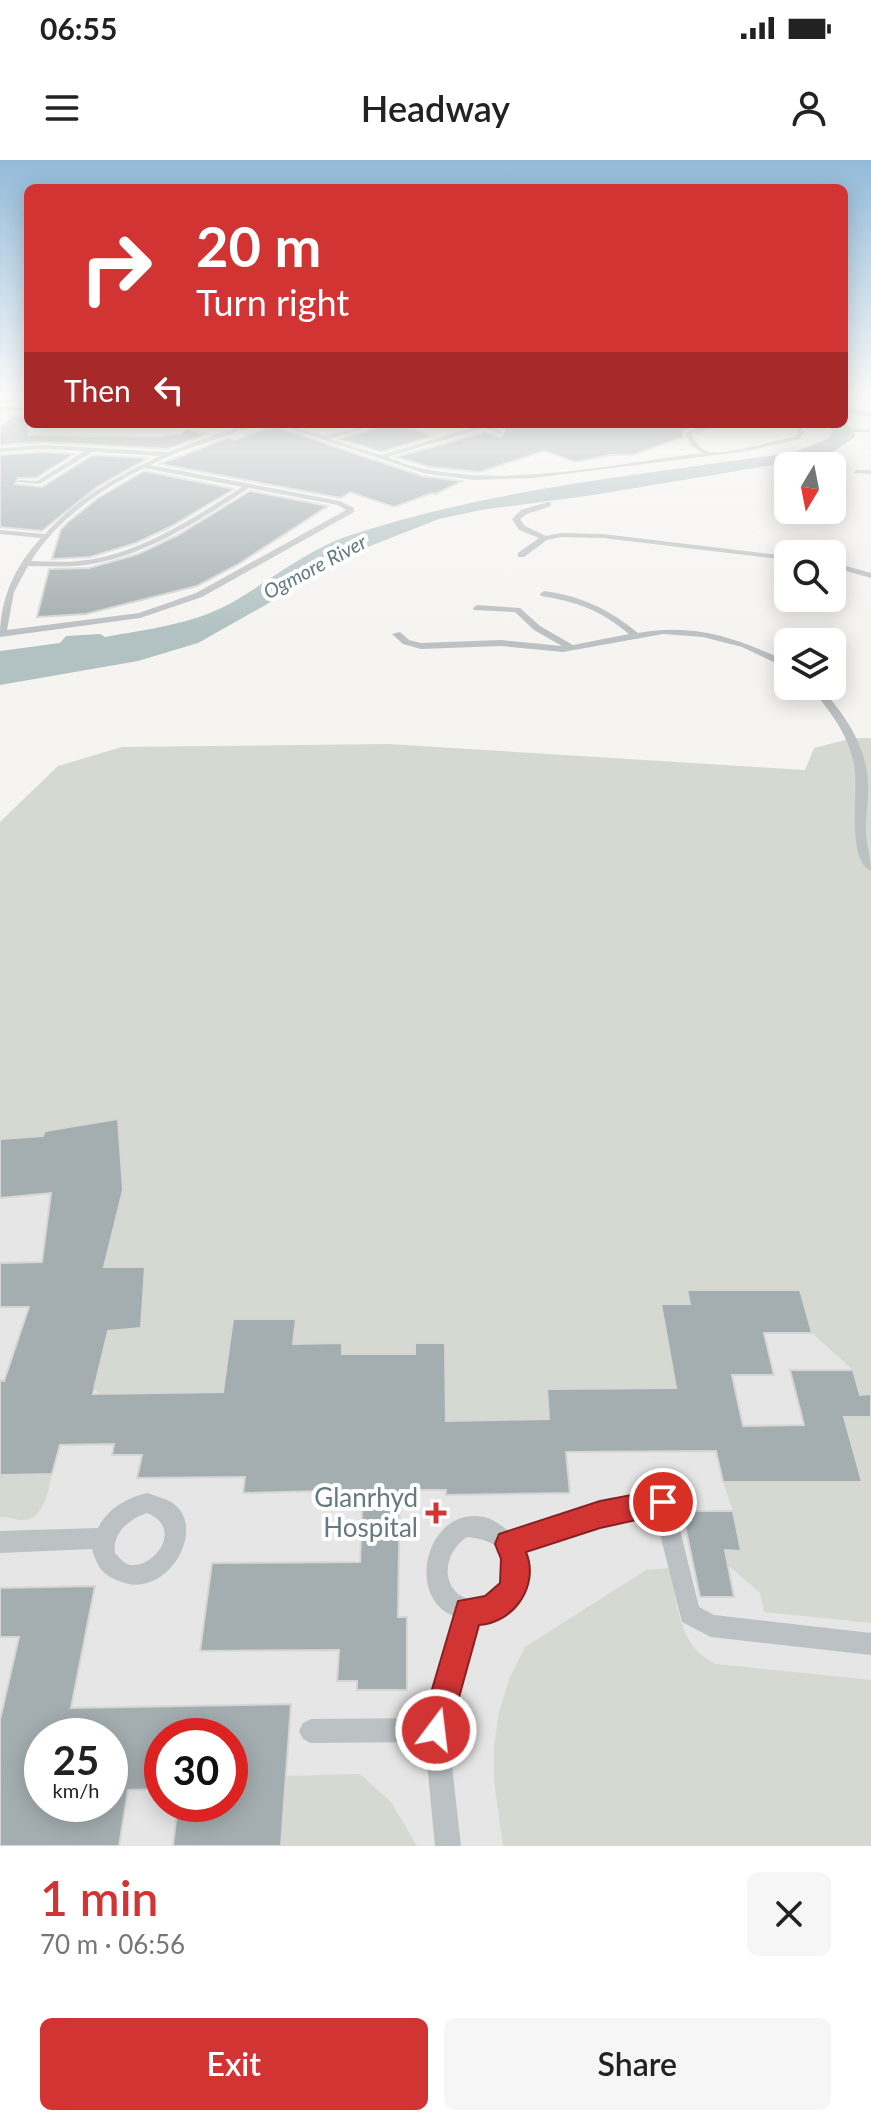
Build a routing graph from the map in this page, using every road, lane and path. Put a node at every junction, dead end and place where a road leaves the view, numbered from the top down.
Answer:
1 (54, 473) edge
2 (132, 473) edge
3 (180, 473) edge
4 (431, 473) edge
5 (559, 473) edge
6 (20, 482) dead end
7 (249, 485) junction
8 (548, 504) dead end
9 (0, 532) edge
10 (44, 536) junction
11 (545, 538) junction
12 (521, 555) dead end
13 (774, 556) edge
14 (25, 563) junction
15 (846, 568) edge
16 (871, 576) edge
17 (544, 594) dead end
18 (477, 608) dead end
19 (1, 633) edge
20 (397, 634) dead end
21 (640, 634) junction
22 (572, 648) junction
23 (774, 659) edge
24 (826, 700) edge
25 (871, 867) edge
26 (105, 1538) dead end
27 (0, 1542) edge
28 (509, 1544) junction
29 (469, 1611) junction
30 (871, 1644) edge
31 (436, 1730) junction
32 (311, 1731) dead end
33 (448, 1846) edge

1 - 6 street
2 - 10 street
3 - 7 street
4 - 5 street
7 - 14 street
7 - 19 street
8 - 11 street
9 - 10 street
10 - 14 street
11 - 12 street
11 - 13 street
14 - 19 street
15 - 16 street
17 - 21 street
18 - 22 street
20 - 22 street
21 - 22 street
21 - 23 street
24 - 25 street
26 - 27 street
28 - 29 street
28 - 29 street
28 - 30 street
29 - 31 street
31 - 32 street
31 - 33 street

